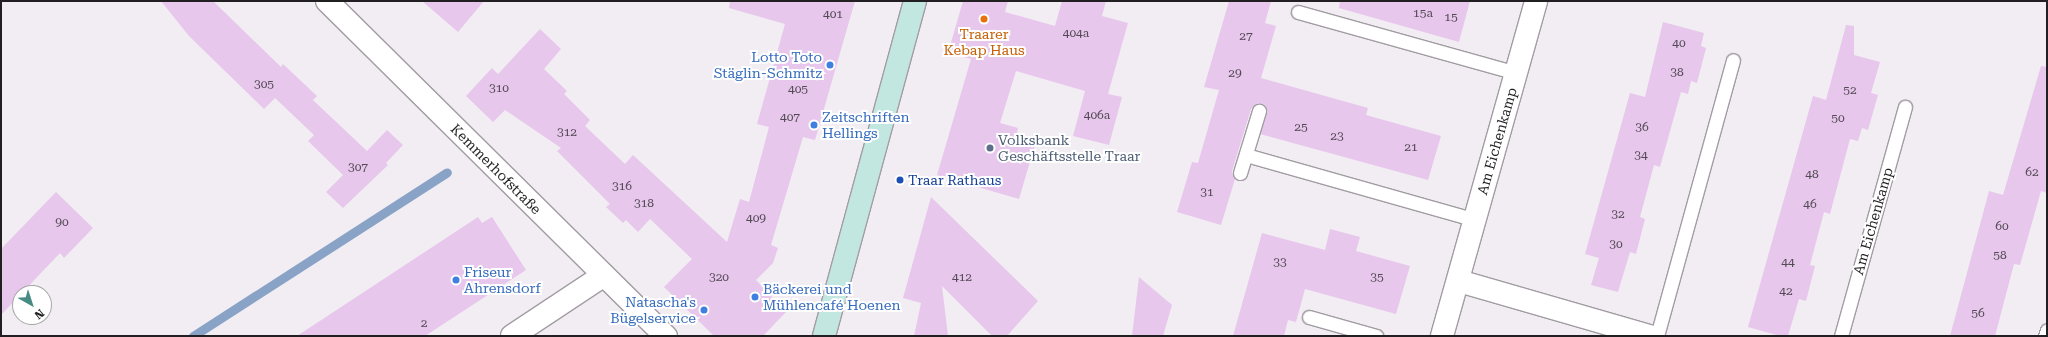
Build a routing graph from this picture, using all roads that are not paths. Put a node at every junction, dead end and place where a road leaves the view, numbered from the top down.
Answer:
1 (327, 1) edge
2 (914, 1) edge
3 (1536, 1) edge
4 (1298, 12) dead end
5 (1733, 60) dead end
6 (1516, 73) junction
7 (1905, 106) dead end
8 (1259, 111) dead end
9 (1246, 155) junction
10 (1240, 173) dead end
11 (1475, 220) junction
12 (604, 275) junction
13 (1458, 281) junction
14 (1309, 317) dead end
15 (2047, 330) edge
16 (512, 336) edge
17 (666, 336) edge
18 (824, 336) edge
19 (1376, 336) edge
20 (1442, 336) edge
21 (1650, 336) edge
22 (1657, 336) edge
23 (1841, 336) edge
24 (2045, 336) edge

1 - 12 street, Kemmerhofstraße
2 - 18 main road
3 - 6 street, Am Eichenkamp
4 - 6 lane
5 - 22 lane
6 - 11 street, Am Eichenkamp
7 - 23 lane, Am Eichenkamp
8 - 9 lane
9 - 10 lane
9 - 11 lane
11 - 13 street, Am Eichenkamp
12 - 16 street
12 - 17 street, Kemmerhofstraße
13 - 20 street, Am Eichenkamp
13 - 21 street
14 - 19 lane
15 - 24 lane

